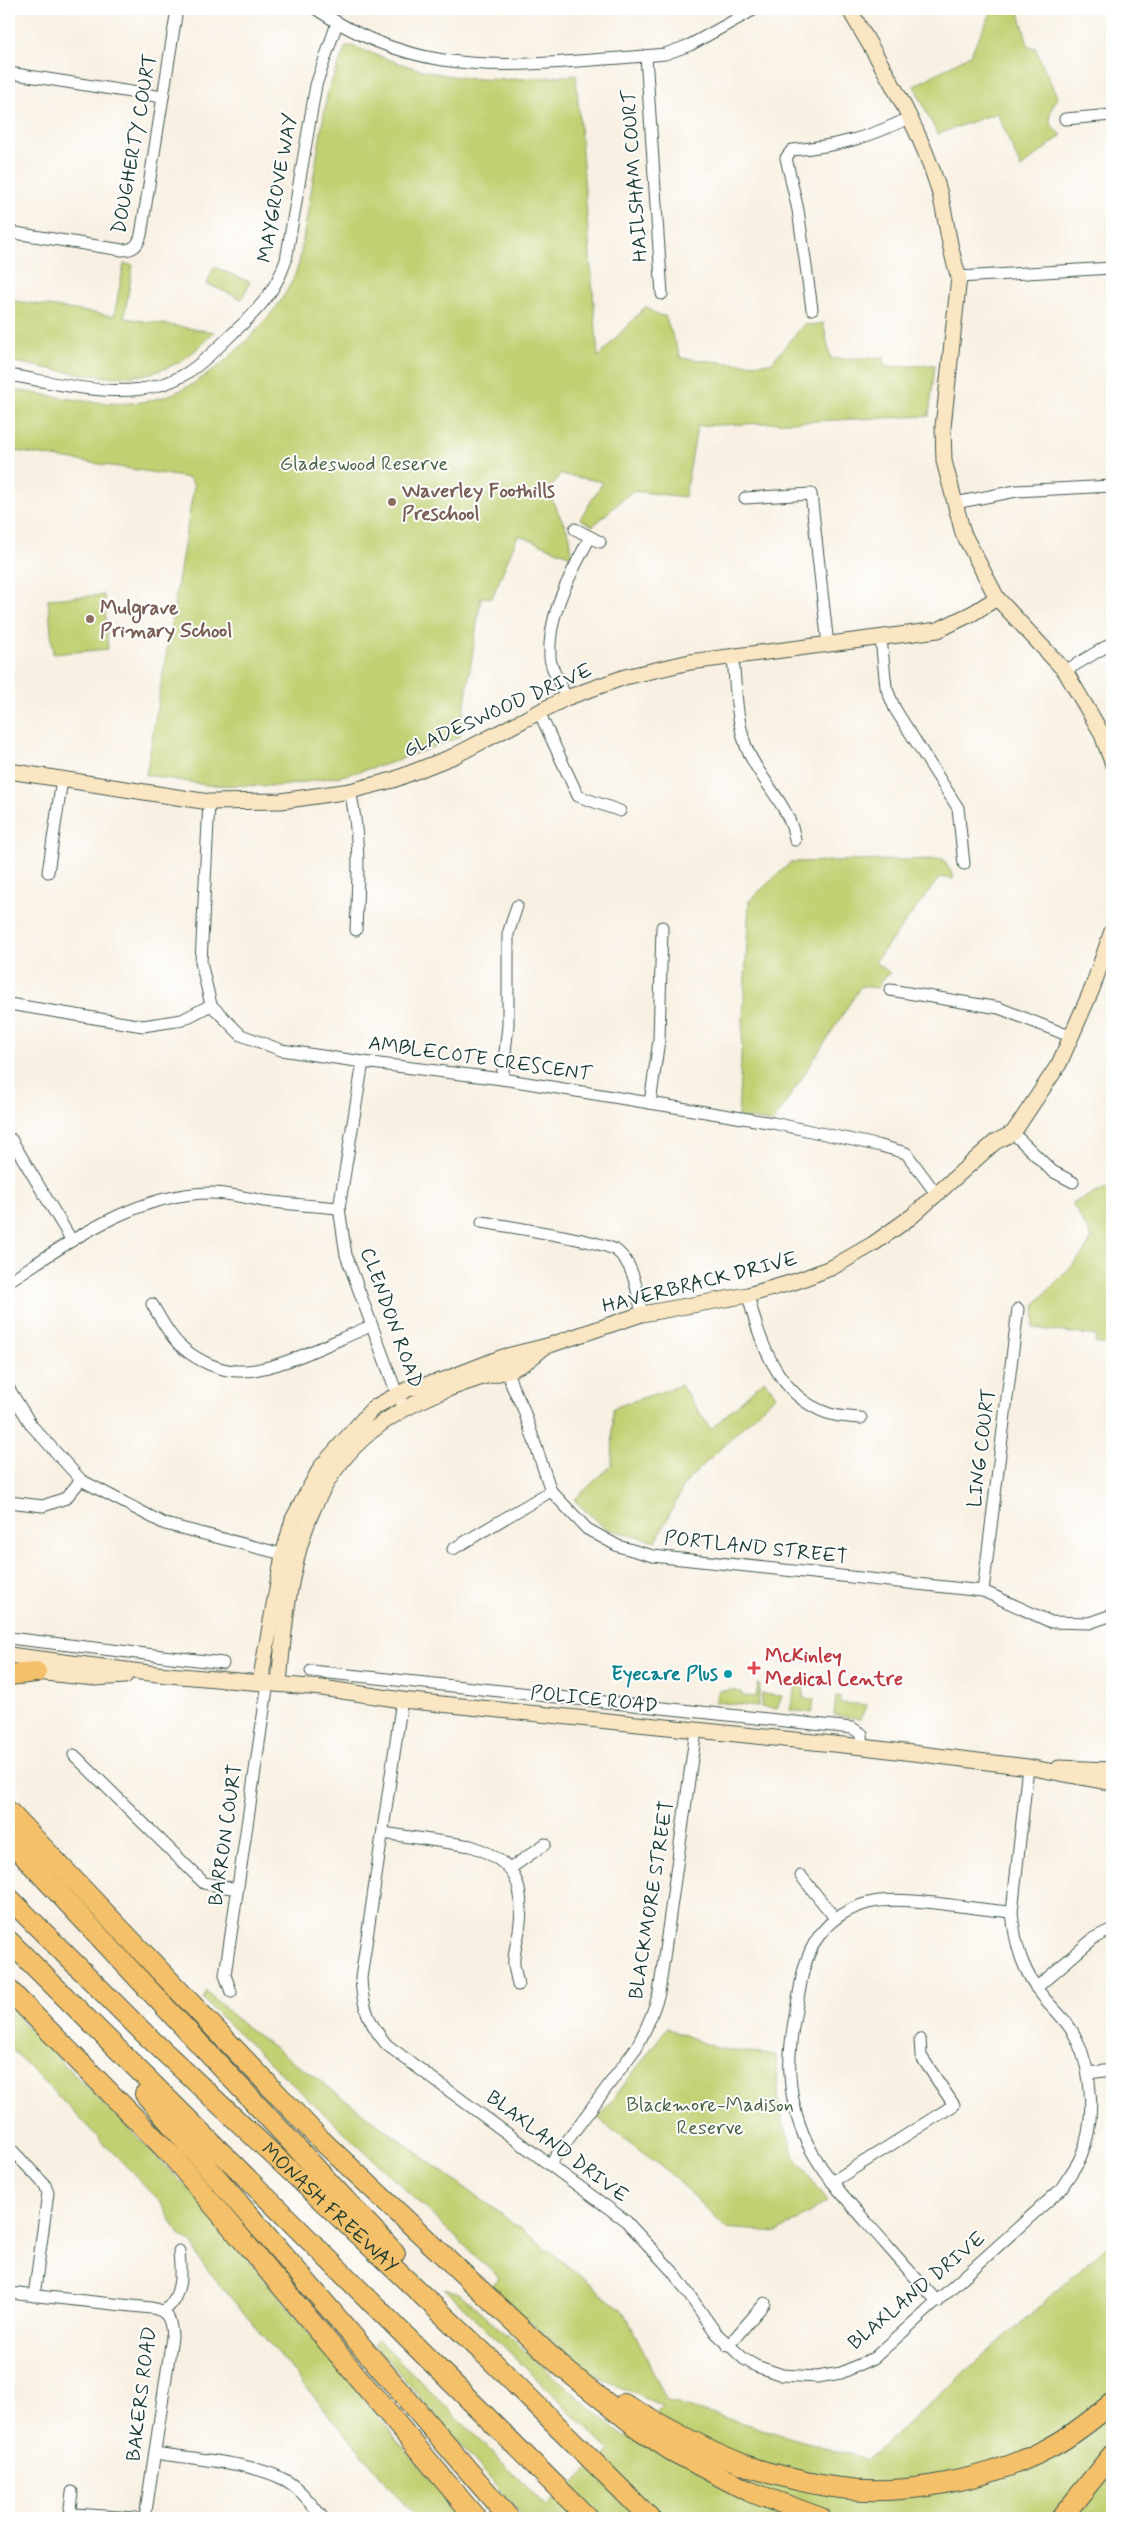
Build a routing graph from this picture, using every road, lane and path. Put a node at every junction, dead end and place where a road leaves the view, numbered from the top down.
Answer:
1 (177, 9) edge
2 (316, 9) edge
3 (755, 9) edge
4 (849, 9) edge
5 (340, 24) junction
6 (646, 56) junction
7 (9, 73) edge
8 (163, 97) junction
9 (1112, 115) edge
10 (911, 117) junction
11 (1065, 119) dead end
12 (9, 232) edge
13 (1112, 268) edge
14 (959, 277) junction
15 (662, 294) dead end
16 (812, 309) dead end
17 (9, 375) edge
18 (1112, 486) edge
19 (745, 498) dead end
20 (955, 503) junction
21 (575, 529) dead end
22 (590, 537) junction
23 (600, 542) dead end
24 (997, 598) junction
25 (881, 638) junction
26 (1112, 643) edge
27 (828, 645) junction
28 (733, 658) junction
29 (1066, 671) junction
30 (566, 698) junction
31 (539, 712) junction
32 (1112, 762) edge
33 (9, 771) edge
34 (62, 780) junction
35 (350, 791) junction
36 (209, 802) junction
37 (620, 812) dead end
38 (795, 840) dead end
39 (964, 864) dead end
40 (48, 872) dead end
41 (517, 906) dead end
42 (662, 927) dead end
43 (356, 930) dead end
44 (1112, 931) edge
45 (890, 990) dead end
46 (9, 1004) edge
47 (211, 1004) junction
48 (1072, 1037) junction
49 (363, 1062) junction
50 (502, 1079) junction
51 (650, 1103) junction
52 (1013, 1133) junction
53 (11, 1139) dead end
54 (1073, 1182) dead end
55 (937, 1195) junction
56 (340, 1208) junction
57 (482, 1222) dead end
58 (72, 1241) junction
59 (9, 1281) edge
60 (748, 1294) junction
61 (152, 1304) dead end
62 (1018, 1309) dead end
63 (642, 1314) junction
64 (371, 1326) junction
65 (504, 1364) junction
66 (9, 1389) edge
67 (397, 1394) junction
68 (405, 1408) junction
69 (861, 1418) dead end
70 (81, 1480) junction
71 (551, 1491) junction
72 (9, 1502) edge
73 (453, 1549) dead end
74 (290, 1556) junction
75 (983, 1590) junction
76 (1112, 1615) edge
77 (9, 1638) edge
78 (9, 1655) edge
79 (159, 1656) junction
80 (223, 1664) dead end
81 (9, 1669) edge
82 (311, 1671) dead end
83 (36, 1672) junction
84 (157, 1674) junction
85 (9, 1675) edge
86 (269, 1683) junction
87 (474, 1688) junction
88 (402, 1700) junction
89 (472, 1707) junction
90 (783, 1720) junction
91 (696, 1730) junction
92 (770, 1738) junction
93 (863, 1747) junction
94 (74, 1755) dead end
95 (1028, 1767) junction
96 (1112, 1770) edge
97 (1112, 1783) edge
98 (10, 1813) edge
99 (383, 1833) junction
100 (9, 1840) edge
101 (545, 1844) dead end
102 (511, 1868) junction
103 (801, 1876) dead end
104 (237, 1889) junction
105 (9, 1898) edge
106 (1012, 1912) junction
107 (835, 1918) junction
108 (1112, 1929) edge
109 (9, 1941) edge
110 (40, 1973) junction
111 (518, 1985) dead end
112 (1036, 1988) junction
113 (9, 1990) edge
114 (231, 1992) dead end
115 (920, 2039) dead end
116 (1112, 2070) edge
117 (1088, 2072) junction
118 (9, 2147) edge
119 (550, 2164) junction
120 (832, 2182) junction
121 (179, 2251) dead end
122 (9, 2293) edge
123 (34, 2296) junction
124 (765, 2302) dead end
125 (938, 2302) junction
126 (164, 2311) junction
127 (728, 2346) junction
128 (490, 2359) junction
129 (562, 2367) junction
130 (1112, 2404) edge
131 (155, 2453) junction
132 (1112, 2455) edge
133 (72, 2492) dead end
134 (135, 2518) edge
135 (145, 2518) edge
136 (323, 2518) edge
137 (476, 2518) edge
138 (509, 2518) edge
139 (588, 2518) edge
140 (650, 2518) edge
141 (820, 2518) edge
142 (1061, 2518) edge

1 - 8 street, DOUGHERTY COURT
2 - 5 street
3 - 6 street
4 - 10 street
5 - 6 street
5 - 17 street, MAYGROVE WAY
6 - 15 street, HAILSHAM COURT
7 - 8 street
8 - 12 street, DOUGHERTY COURT
9 - 11 street
10 - 14 street
10 - 16 street
13 - 14 street
14 - 20 street
18 - 20 street
19 - 27 street
20 - 24 street
21 - 22 street
22 - 23 street
22 - 30 street
24 - 25 street, GLADESWOOD DRIVE
24 - 29 street
25 - 27 street, GLADESWOOD DRIVE
25 - 39 street
26 - 29 street
27 - 28 street, GLADESWOOD DRIVE
28 - 30 street, GLADESWOOD DRIVE
28 - 38 street
29 - 32 street
30 - 31 street, GLADESWOOD DRIVE
31 - 35 street, GLADESWOOD DRIVE
31 - 37 street
33 - 34 street, GLADESWOOD DRIVE
34 - 36 street, GLADESWOOD DRIVE
34 - 40 street
35 - 36 street, GLADESWOOD DRIVE
35 - 43 street
36 - 47 street
41 - 50 street
42 - 51 street
44 - 48 street, HAVERBRACK DRIVE
45 - 48 street
46 - 47 street
47 - 49 street, AMBLECOTE CRESCENT
48 - 52 street, HAVERBRACK DRIVE
49 - 50 street, AMBLECOTE CRESCENT
49 - 56 street, CLENDON ROAD
50 - 51 street, AMBLECOTE CRESCENT
51 - 55 street, AMBLECOTE CRESCENT
52 - 54 street
52 - 55 street, HAVERBRACK DRIVE
53 - 58 street
55 - 60 street, HAVERBRACK DRIVE
56 - 58 street
56 - 64 street, CLENDON ROAD
57 - 63 street
58 - 59 street
60 - 63 street, HAVERBRACK DRIVE
60 - 69 street
61 - 64 street
62 - 75 street, LING COURT
63 - 65 street, HAVERBRACK DRIVE
64 - 67 street, CLENDON ROAD
65 - 67 street, HAVERBRACK DRIVE
65 - 68 street, HAVERBRACK DRIVE
65 - 71 street, PORTLAND STREET
66 - 70 street
67 - 68 street, CLENDON ROAD
67 - 74 street, HAVERBRACK DRIVE
68 - 74 street, HAVERBRACK DRIVE
70 - 72 street
70 - 74 street
71 - 73 street
71 - 75 street, PORTLAND STREET
74 - 86 street, HAVERBRACK DRIVE
75 - 76 street, PORTLAND STREET
77 - 79 street
78 - 84 street, POLICE ROAD
79 - 80 street
79 - 84 street
81 - 83 street, POLICE ROAD
82 - 87 street
83 - 84 street, POLICE ROAD
83 - 85 highway
84 - 86 street, POLICE ROAD
86 - 88 street, POLICE ROAD
86 - 104 street, BARRON COURT
87 - 89 street
87 - 90 street
88 - 89 street, POLICE ROAD
88 - 99 street, BLAXLAND DRIVE
89 - 91 street, POLICE ROAD
90 - 92 street
90 - 93 street
91 - 92 street, POLICE ROAD
91 - 119 street, BLACKMORE STREET
92 - 93 street, POLICE ROAD
93 - 95 street, POLICE ROAD
94 - 104 street
95 - 96 street, POLICE ROAD
95 - 97 street, POLICE ROAD
95 - 106 street, BLAXLAND DRIVE
98 - 129 highway
99 - 102 street
99 - 119 street, BLAXLAND DRIVE
100 - 128 highway
101 - 102 street
102 - 111 street
103 - 107 street
104 - 114 street, BARRON COURT
105 - 128 highway, MONASH FREEWAY
106 - 107 street
106 - 112 street, BLAXLAND DRIVE
107 - 120 street
108 - 112 street
109 - 110 highway, MONASH FREEWAY
110 - 138 highway
110 - 139 highway, MONASH FREEWAY
112 - 117 street, BLAXLAND DRIVE
113 - 137 highway
115 - 120 street
116 - 117 street
117 - 125 street, BLAXLAND DRIVE
118 - 123 street
119 - 127 street, BLAXLAND DRIVE
120 - 125 street
121 - 126 street, BAKERS ROAD
122 - 123 street
123 - 126 street
124 - 127 street
125 - 127 street, BLAXLAND DRIVE
126 - 131 street, BAKERS ROAD
128 - 140 highway, MONASH FREEWAY
129 - 130 highway
129 - 141 highway
131 - 135 street, BAKERS ROAD
131 - 136 street
132 - 142 highway
133 - 134 street

